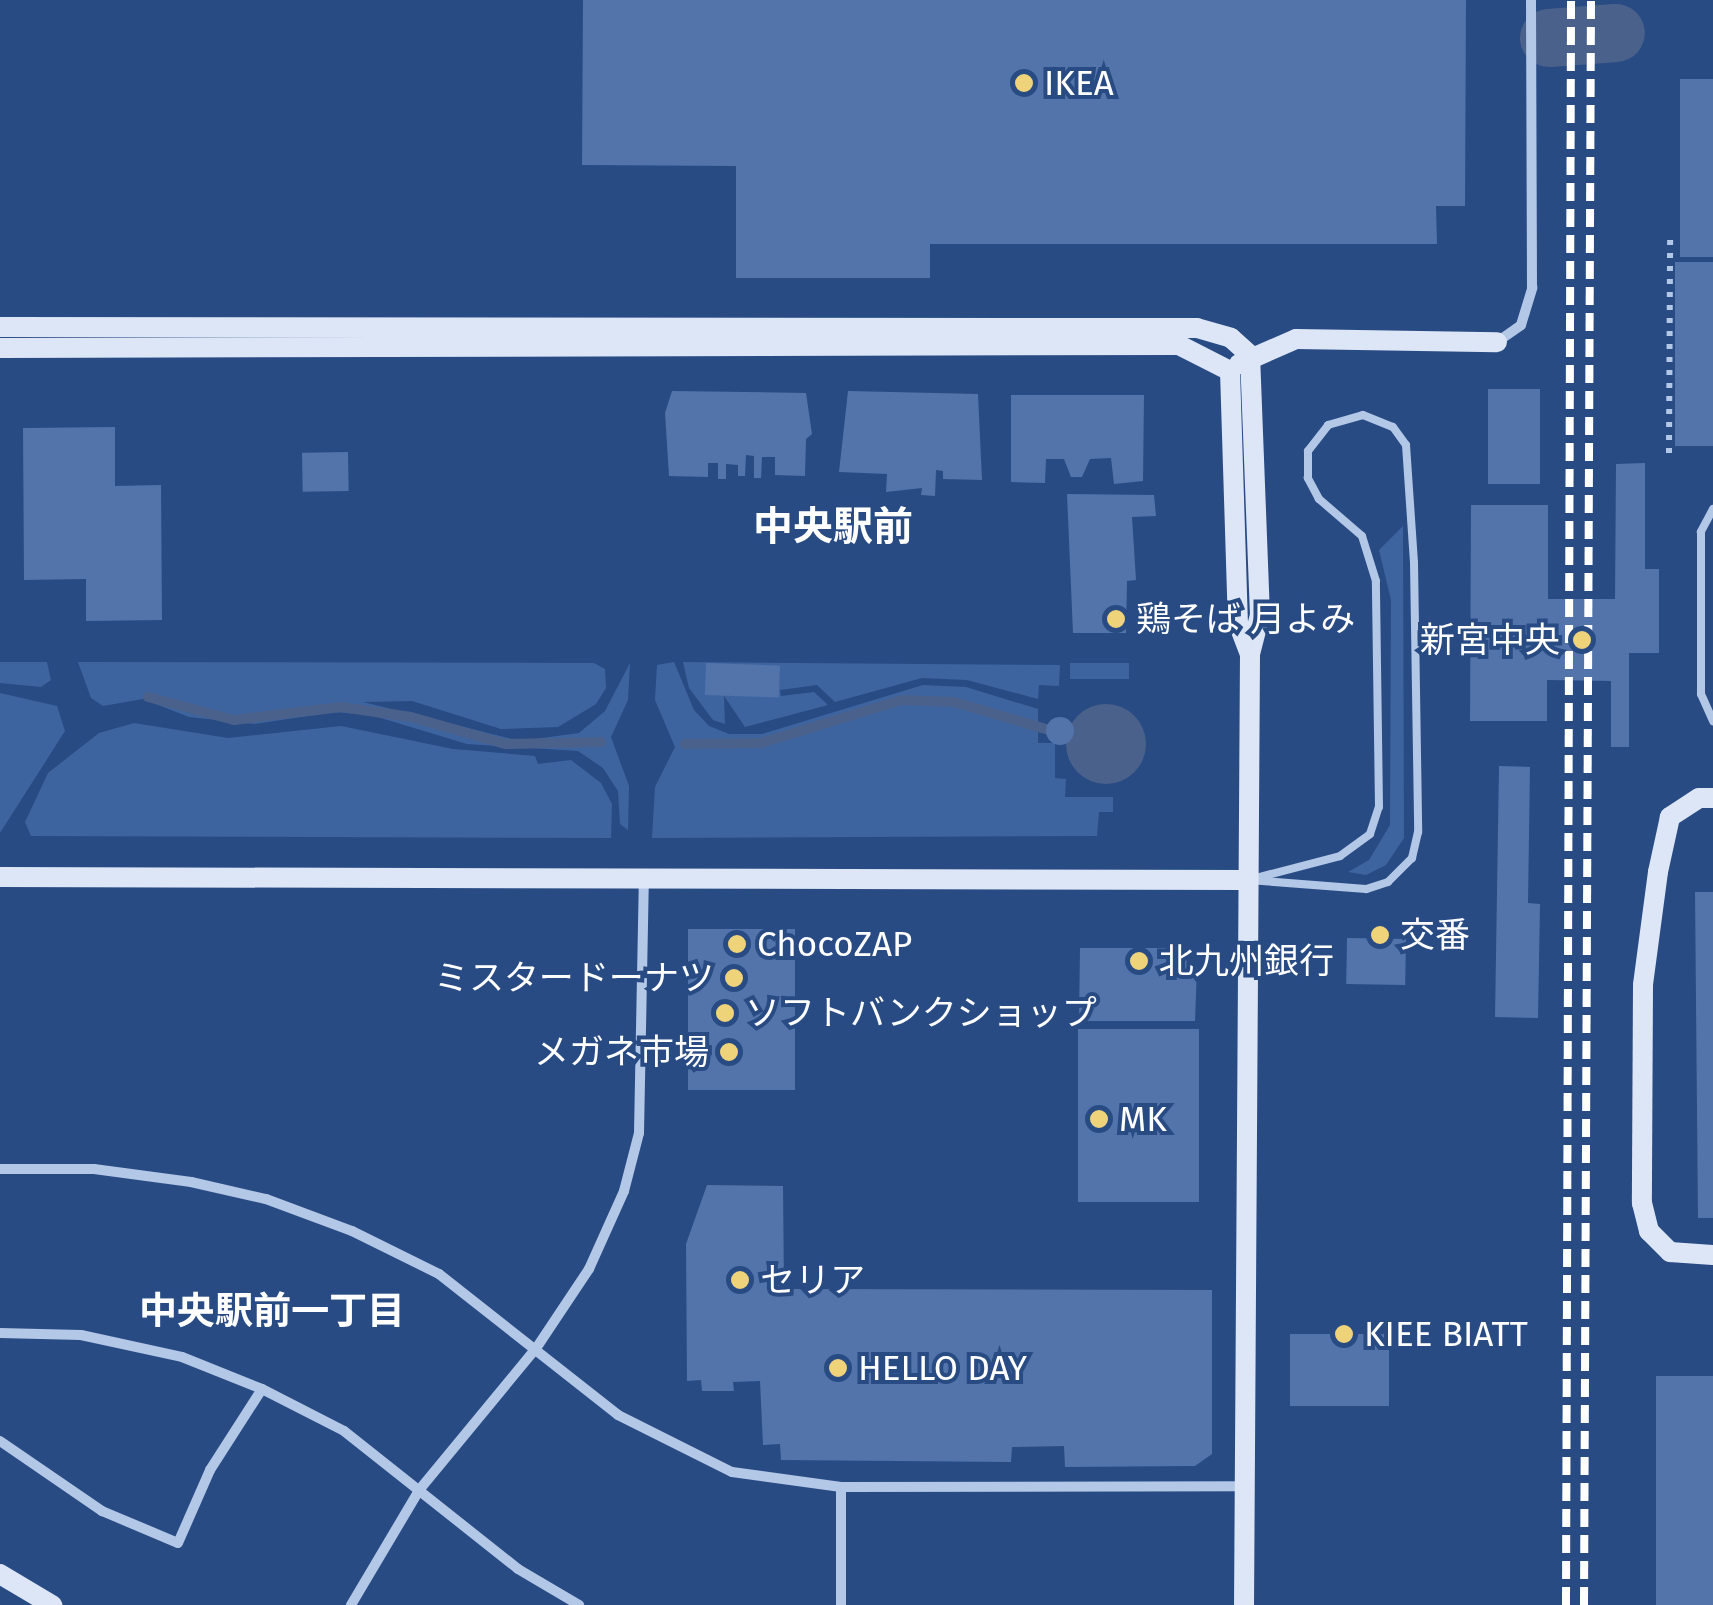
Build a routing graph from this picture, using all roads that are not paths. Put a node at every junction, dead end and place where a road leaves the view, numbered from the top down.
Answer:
1 (1531, 0) edge
2 (0, 326) edge
3 (1497, 342) joint
4 (0, 348) edge
5 (1250, 355) junction
6 (1230, 371) junction
7 (1713, 509) edge
8 (1250, 654) junction
9 (1713, 721) edge
10 (1713, 798) edge
11 (0, 877) edge
12 (644, 879) junction
13 (1248, 880) junction
14 (0, 1169) edge
15 (1713, 1255) edge
16 (0, 1333) edge
17 (537, 1347) junction
18 (262, 1389) junction
19 (0, 1442) edge
20 (1244, 1486) junction
21 (841, 1487) junction
22 (420, 1489) junction
23 (0, 1574) edge
24 (52, 1605) edge
25 (352, 1605) edge
26 (578, 1605) edge
27 (842, 1605) edge
28 (1244, 1605) edge

1 - 3 street
2 - 5 street
3 - 5 street
4 - 6 street
5 - 6 street
5 - 8 street
6 - 8 street
7 - 9 lane
8 - 13 street
10 - 15 street
11 - 12 street
12 - 13 street
12 - 17 street
13 - 13 lane
13 - 20 street
14 - 17 street
16 - 18 street
17 - 21 street
17 - 22 street
18 - 19 street
18 - 22 street
20 - 21 street
20 - 28 street
21 - 27 street
22 - 25 street
22 - 26 street
23 - 24 street

